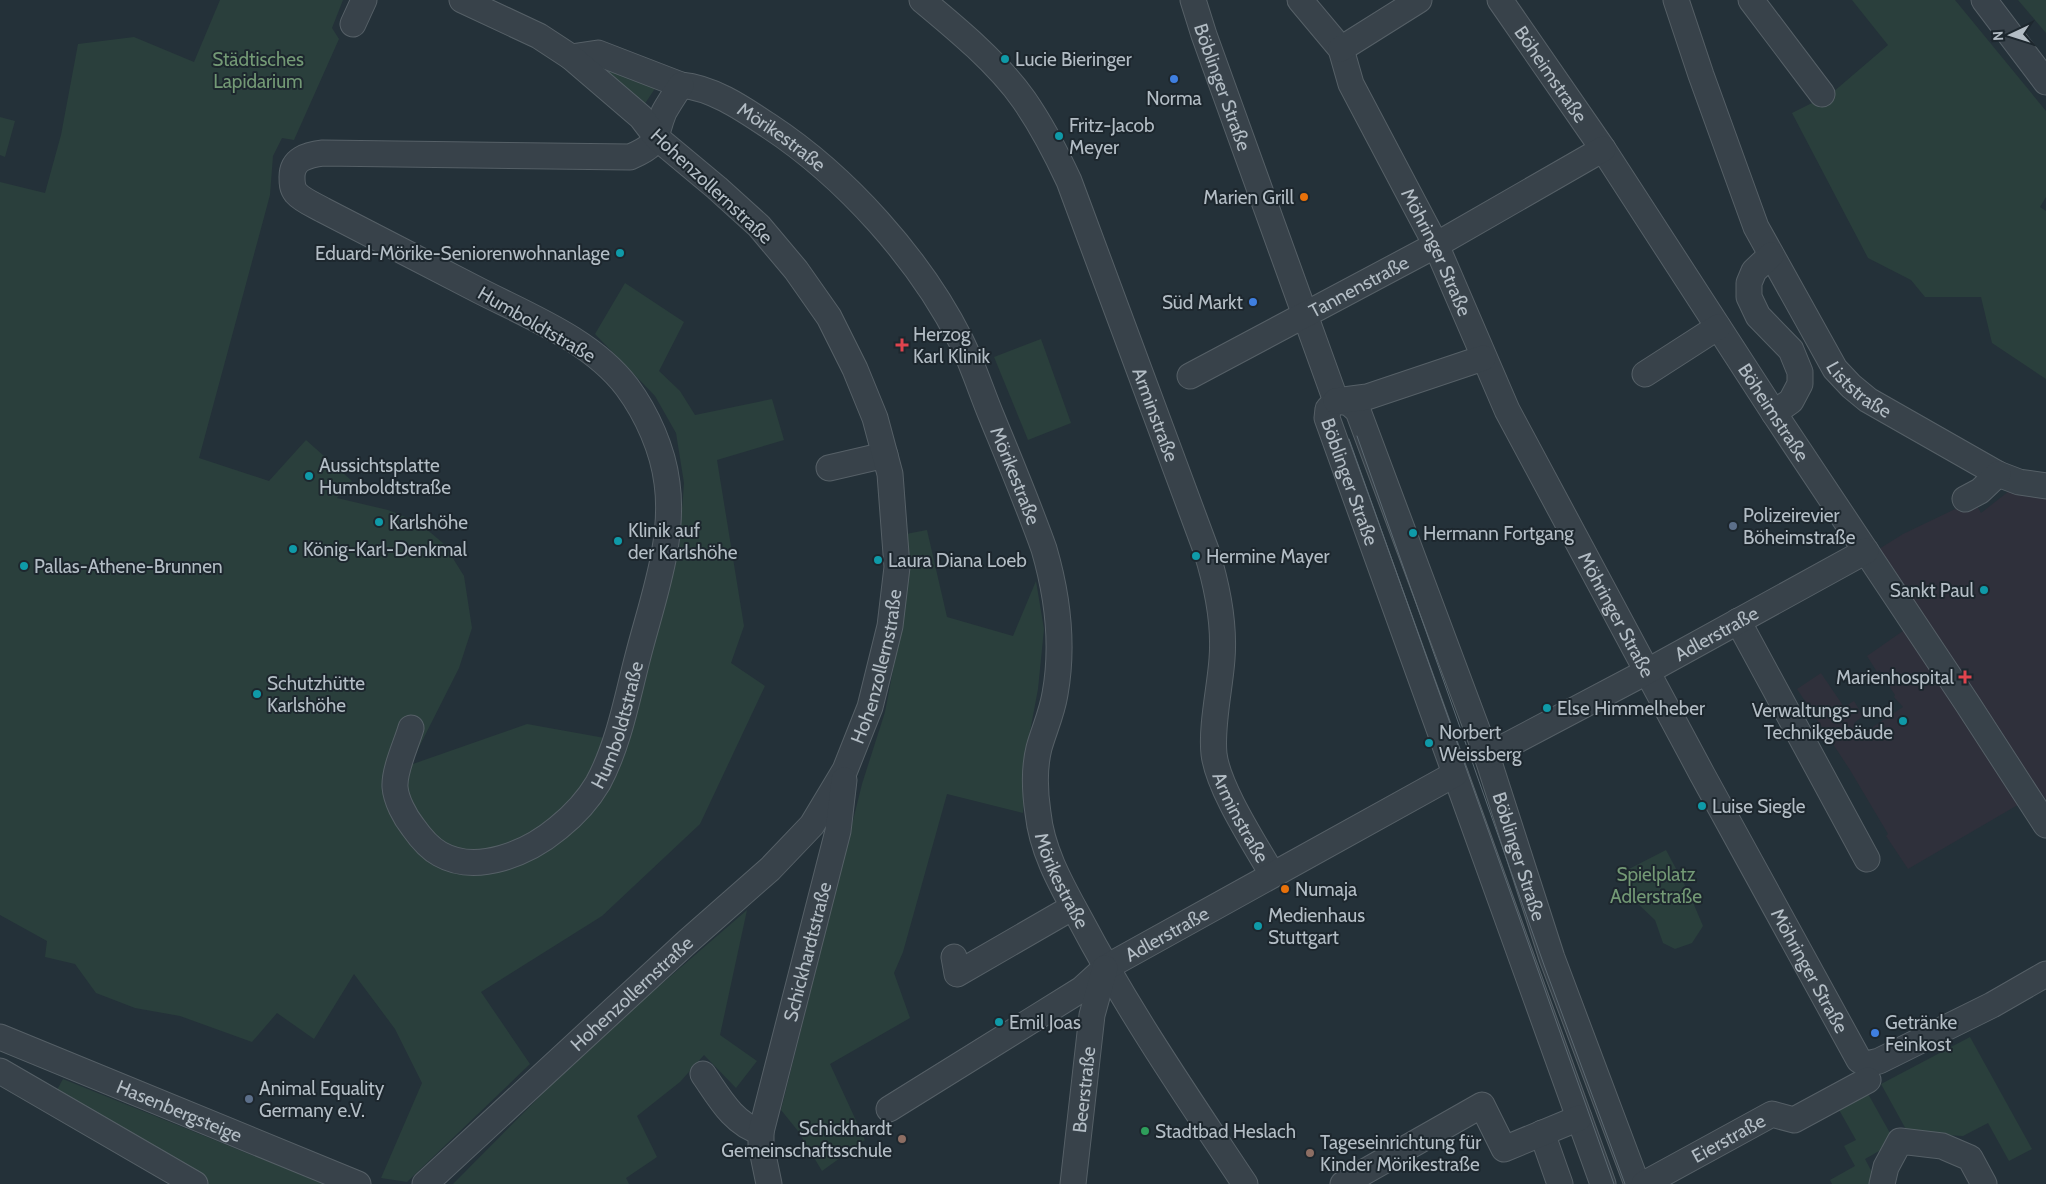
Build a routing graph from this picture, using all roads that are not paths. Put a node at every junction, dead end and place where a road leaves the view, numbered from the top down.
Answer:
1 (364, 0) edge
2 (462, 0) edge
3 (922, 0) edge
4 (1193, 0) edge
5 (1419, 0) edge
6 (1500, 0) edge
7 (1676, 0) edge
8 (1751, 0) edge
9 (1984, 0) edge
10 (1317, 17) edge
11 (353, 24) dead end
12 (1341, 49) junction
13 (570, 57) junction
14 (2046, 82) edge
15 (680, 85) junction
16 (1822, 94) dead end
17 (657, 138) junction
18 (1603, 149) junction
19 (1436, 245) junction
20 (1771, 255) junction
21 (1305, 316) junction
22 (1718, 326) junction
23 (1483, 358) junction
24 (1645, 374) dead end
25 (1190, 376) dead end
26 (1336, 401) junction
27 (1774, 413) junction
28 (885, 455) junction
29 (829, 468) dead end
30 (1998, 474) junction
31 (2046, 486) edge
32 (1965, 499) dead end
33 (1866, 551) junction
34 (1738, 621) junction
35 (1648, 671) junction
36 (412, 728) dead end
37 (1487, 756) junction
38 (845, 770) junction
39 (1455, 774) junction
40 (2046, 825) edge
41 (1867, 858) dead end
42 (1272, 874) junction
43 (1073, 907) junction
44 (954, 957) dead end
45 (1105, 968) junction
46 (2046, 974) edge
47 (0, 1037) edge
48 (0, 1071) edge
49 (1866, 1072) junction
50 (703, 1074) dead end
51 (889, 1109) dead end
52 (1579, 1118) junction
53 (761, 1132) junction
54 (1542, 1133) junction
55 (195, 1184) edge
56 (358, 1184) edge
57 (425, 1184) edge
58 (769, 1184) edge
59 (1073, 1184) edge
60 (1244, 1184) edge
61 (1343, 1184) edge
62 (1560, 1184) edge
63 (1603, 1184) edge
64 (1637, 1184) edge
65 (1644, 1184) edge
66 (1882, 1184) edge
67 (1984, 1184) edge

1 - 11 street
2 - 13 street
3 - 42 street, Arminstraße
4 - 21 street, Böblinger Straße
5 - 12 street
6 - 18 street, Böheimstraße
7 - 20 street, Liststraße
8 - 16 street
9 - 14 street
10 - 12 street, Möhringer Straße
12 - 19 street, Möhringer Straße
13 - 15 street, Mörikestraße
13 - 17 street, Hohenzollernstraße
15 - 17 street
15 - 43 street, Mörikestraße
17 - 28 street, Hohenzollernstraße
17 - 36 street, Humboldtstraße
18 - 19 street, Tannenstraße
18 - 22 street, Böheimstraße
19 - 21 street, Tannenstraße
19 - 23 street, Möhringer Straße
20 - 27 street, Liststraße
20 - 30 street, Liststraße
21 - 25 street, Tannenstraße
21 - 26 street, Böblinger Straße
22 - 24 street
22 - 27 street, Böheimstraße
23 - 26 street
23 - 35 street, Möhringer Straße
26 - 37 street, Böblinger Straße
26 - 39 street, Böblinger Straße
27 - 33 street, Böheimstraße
28 - 29 street
28 - 38 street, Hohenzollernstraße
30 - 31 street, Liststraße
30 - 32 street
33 - 34 street, Adlerstraße
33 - 40 street, Böheimstraße
34 - 35 street, Adlerstraße
34 - 41 street
35 - 37 street, Adlerstraße
35 - 49 street, Möhringer Straße
37 - 64 street, Böblinger Straße
38 - 53 street, Schickhardtstraße
38 - 57 street, Hohenzollernstraße
39 - 42 street, Adlerstraße
39 - 52 street, Böblinger Straße
42 - 45 street, Adlerstraße
43 - 44 street
43 - 45 street, Mörikestraße
45 - 51 street, Adlerstraße
45 - 59 street, Beerstraße
45 - 60 street, Mörikestraße
46 - 49 street, Eierstraße
47 - 56 street, Hasenbergsteige
48 - 55 street
49 - 65 street, Eierstraße
50 - 53 street
52 - 54 street
52 - 63 street, Böblinger Straße
53 - 58 street, Schickhardtstraße
54 - 61 street
54 - 62 street
66 - 67 street

